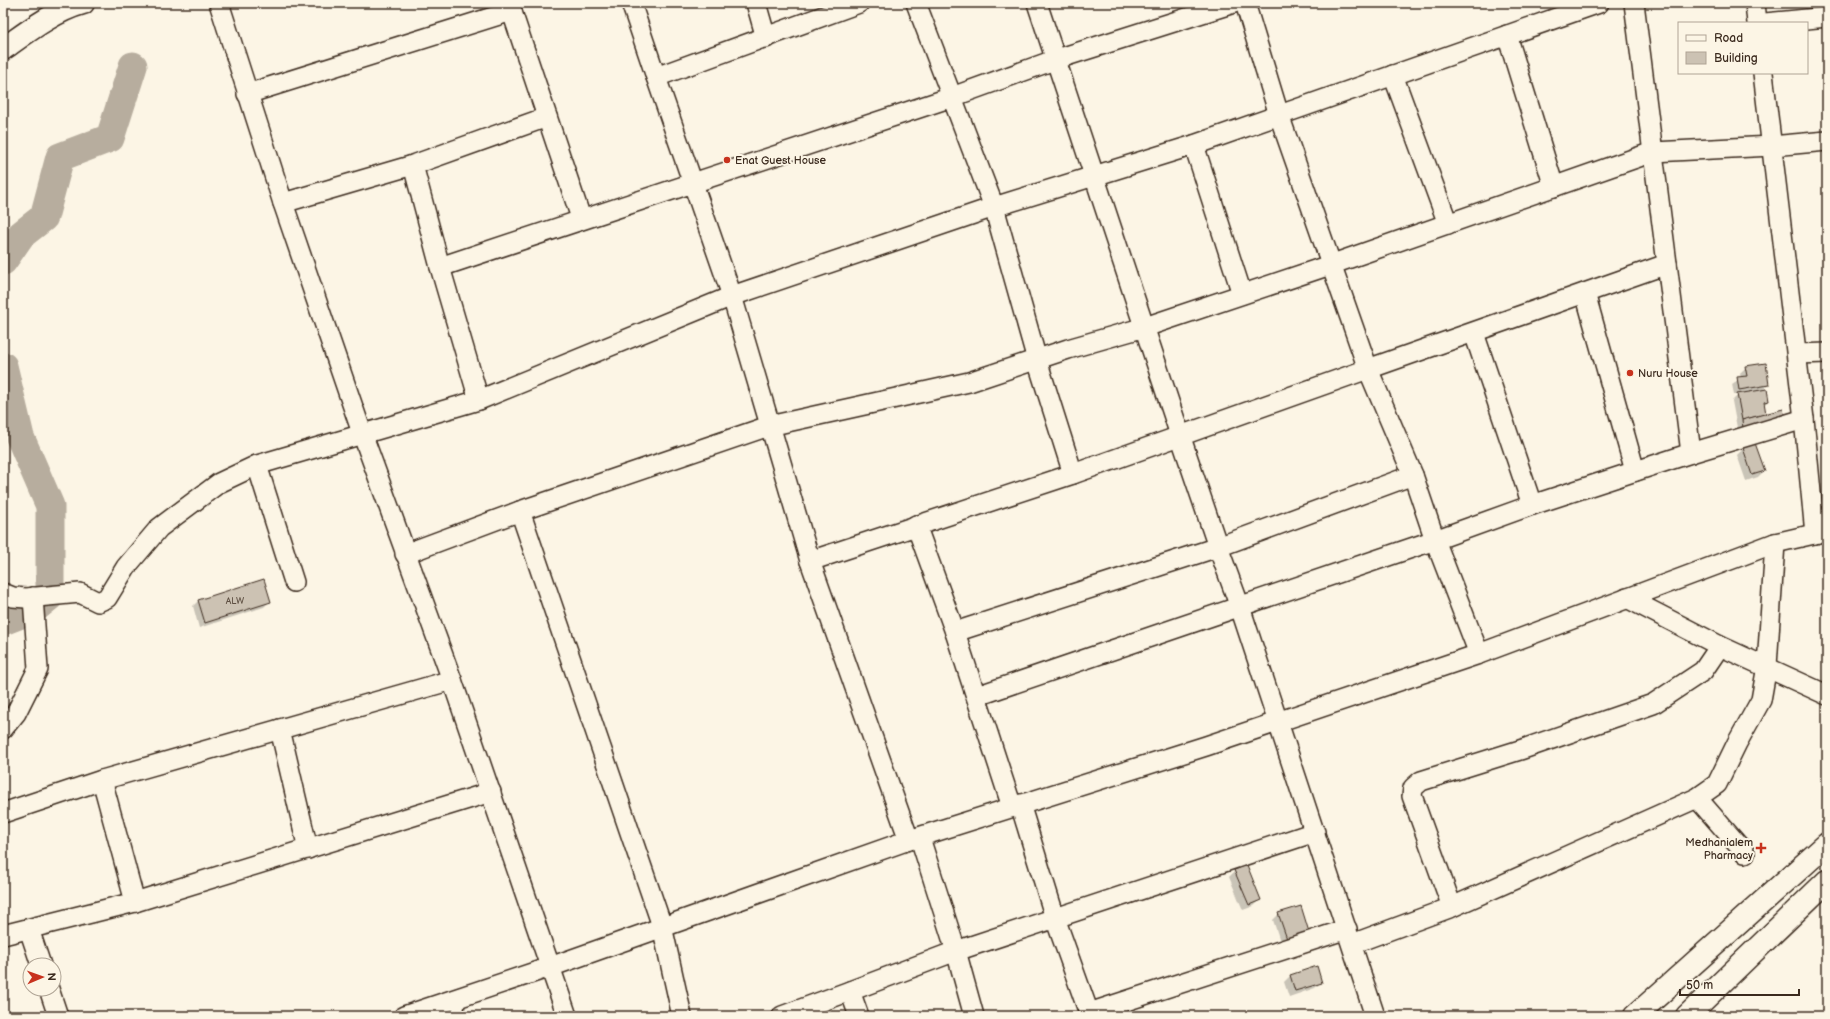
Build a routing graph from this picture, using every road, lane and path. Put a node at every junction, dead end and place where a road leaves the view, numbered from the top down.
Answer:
1 (82, 3) edge
2 (219, 3) edge
3 (631, 3) edge
4 (756, 3) edge
5 (859, 3) edge
6 (916, 3) edge
7 (1037, 3) edge
8 (1234, 3) edge
9 (1245, 3) edge
10 (1599, 3) edge
11 (1634, 3) edge
12 (1755, 3) edge
13 (511, 7) edge
14 (1827, 17) edge
15 (1757, 22) edge
16 (1775, 22) edge
17 (1507, 35) junction
18 (766, 38) junction
19 (3, 49) edge
20 (1057, 60) junction
21 (1763, 74) edge
22 (1392, 75) junction
23 (656, 77) junction
24 (247, 94) junction
25 (952, 97) junction
26 (1279, 114) junction
27 (547, 117) junction
28 (1827, 140) edge
29 (1194, 145) junction
30 (1772, 146) junction
31 (1653, 152) junction
32 (413, 165) junction
33 (1095, 175) junction
34 (692, 183) junction
35 (1554, 187) junction
36 (283, 203) junction
37 (994, 207) junction
38 (581, 218) junction
39 (1448, 224) junction
40 (1667, 264) junction
41 (1330, 265) junction
42 (440, 267) junction
43 (1585, 293) junction
44 (1242, 294) junction
45 (732, 296) junction
46 (1145, 326) junction
47 (1474, 332) junction
48 (1797, 354) junction
49 (1827, 354) edge
50 (1037, 360) junction
51 (1368, 370) junction
52 (480, 400) junction
53 (1804, 419) junction
54 (770, 426) junction
55 (362, 433) junction
56 (1180, 435) junction
57 (1691, 453) junction
58 (257, 465) junction
59 (1635, 471) junction
60 (1073, 474) junction
61 (1413, 476) junction
62 (1532, 505) junction
63 (520, 511) junction
64 (916, 525) junction
65 (1821, 532) edge
66 (1435, 540) junction
67 (1775, 543) junction
68 (1218, 547) junction
69 (405, 554) junction
70 (810, 561) junction
71 (294, 582) dead end
72 (3, 593) edge
73 (33, 598) junction
74 (1627, 598) junction
75 (1240, 607) junction
76 (955, 632) junction
77 (1720, 646) junction
78 (1478, 654) junction
79 (1767, 666) junction
80 (452, 680) junction
81 (1827, 695) edge
82 (977, 696) junction
83 (1278, 722) junction
84 (3, 729) edge
85 (280, 729) junction
86 (102, 780) junction
87 (491, 792) junction
88 (1697, 798) junction
89 (1016, 805) junction
90 (3, 813) edge
91 (1316, 832) junction
92 (915, 839) junction
93 (1827, 844) edge
94 (308, 849) junction
95 (1745, 853) dead end
96 (1827, 881) edge
97 (135, 902) junction
98 (1452, 907) junction
99 (1056, 918) junction
100 (662, 926) junction
101 (29, 929) junction
102 (3, 935) edge
103 (1350, 937) junction
104 (956, 951) junction
105 (38, 957) edge
106 (550, 967) junction
107 (850, 991) junction
108 (52, 997) edge
109 (461, 997) junction
110 (1089, 1015) edge
111 (58, 1016) edge
112 (404, 1016) edge
113 (457, 1016) edge
114 (567, 1016) edge
115 (682, 1016) edge
116 (782, 1016) edge
117 (859, 1016) edge
118 (974, 1016) edge
119 (1375, 1016) edge
120 (1635, 1016) edge
121 (1687, 1016) edge

1 - 19 main road
2 - 24 street
3 - 23 street
4 - 18 street
5 - 18 street
6 - 25 street
7 - 20 street
8 - 20 street
9 - 26 street
10 - 17 street
11 - 31 street
12 - 15 street
13 - 24 street
13 - 27 street
14 - 16 street
17 - 22 street
17 - 35 street
18 - 23 street
20 - 25 street
20 - 33 street
21 - 30 street
22 - 26 street
22 - 39 street
23 - 34 street
24 - 36 street
25 - 34 street
25 - 37 street
26 - 29 street
26 - 41 street
27 - 32 street
27 - 38 street
28 - 30 street
29 - 33 street
29 - 44 street
30 - 31 street
30 - 48 street
31 - 35 street
31 - 40 street
32 - 36 street
32 - 42 street
33 - 37 street
33 - 46 street
34 - 38 street
34 - 45 street
35 - 39 street
36 - 55 street
37 - 45 street
37 - 50 street
38 - 42 street
39 - 41 street
40 - 43 street
40 - 57 street
41 - 44 street
41 - 51 street
42 - 52 street
43 - 47 street
43 - 59 street
44 - 46 street
45 - 52 street
45 - 54 street
46 - 50 street
46 - 56 street
47 - 51 street
47 - 62 street
48 - 49 street
48 - 53 street
50 - 54 street
50 - 60 street
51 - 56 street
51 - 61 street
52 - 55 street
53 - 57 street
53 - 65 street
54 - 63 street
54 - 70 street
55 - 58 street
55 - 69 street
56 - 60 street
56 - 68 street
57 - 59 street
58 - 71 street
58 - 73 street
59 - 62 street
60 - 64 street
61 - 66 street
61 - 68 street
62 - 66 street
63 - 69 street
63 - 100 street
64 - 70 street
64 - 76 street
65 - 67 street
66 - 75 street
66 - 78 street
67 - 74 street
67 - 79 street
68 - 75 street
68 - 76 street
69 - 80 street
70 - 92 street
72 - 73 street
73 - 84 street
74 - 77 street
74 - 78 street
75 - 82 street
75 - 83 street
76 - 82 street
77 - 79 street
77 - 98 street
78 - 83 street
79 - 81 street
79 - 88 street
80 - 85 street
80 - 87 street
82 - 89 street
83 - 89 street
83 - 91 street
85 - 86 street
85 - 94 street
86 - 90 street
86 - 97 street
87 - 94 street
87 - 106 street
88 - 95 street
88 - 98 street
89 - 92 street
89 - 99 street
91 - 99 street
91 - 103 street
92 - 100 street
92 - 104 street
93 - 120 main road
94 - 97 street
96 - 121 main road
97 - 101 street
98 - 103 street
99 - 104 street
99 - 110 street
100 - 106 street
100 - 115 street
101 - 102 street
101 - 105 street
103 - 110 street
103 - 119 street
104 - 107 street
104 - 118 street
106 - 109 street
106 - 114 street
107 - 116 street
107 - 117 street
108 - 111 street
109 - 112 street
109 - 113 lane

